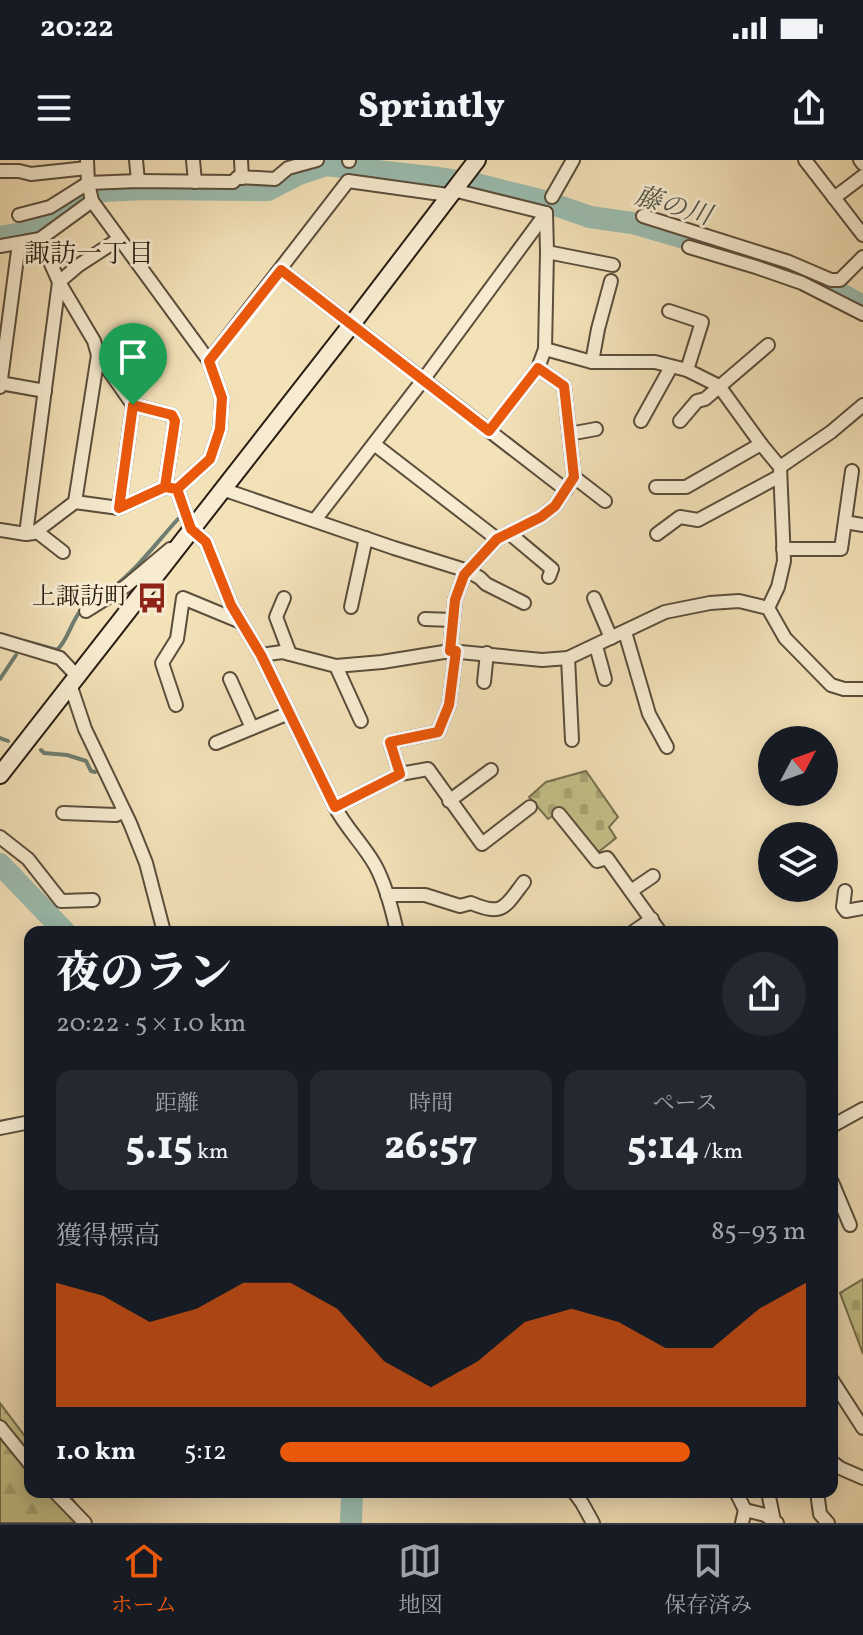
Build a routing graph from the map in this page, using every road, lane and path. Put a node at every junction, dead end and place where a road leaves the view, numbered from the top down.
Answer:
1 (136, 160) edge
2 (193, 160) edge
3 (241, 160) edge
4 (317, 160) edge
5 (477, 160) edge
6 (573, 160) edge
7 (805, 160) edge
8 (87, 164) edge
9 (288, 164) edge
10 (0, 171) edge
11 (863, 176) edge
12 (242, 178) junction
13 (138, 181) junction
14 (195, 182) junction
15 (88, 184) junction
16 (452, 191) junction
17 (552, 197) dead end
18 (834, 198) junction
19 (92, 200) junction
20 (546, 213) junction
21 (19, 215) dead end
22 (643, 216) dead end
23 (863, 235) edge
24 (40, 239) junction
25 (119, 239) junction
26 (19, 243) junction
27 (0, 246) edge
28 (689, 247) dead end
29 (547, 252) junction
30 (863, 257) edge
31 (613, 265) dead end
32 (281, 270) junction
33 (611, 281) dead end
34 (59, 282) junction
35 (669, 311) dead end
36 (863, 314) edge
37 (352, 324) junction
38 (768, 345) dead end
39 (545, 349) junction
40 (98, 355) junction
41 (209, 361) junction
42 (592, 362) junction
43 (671, 367) junction
44 (538, 368) junction
45 (687, 370) junction
46 (423, 380) junction
47 (0, 385) edge
48 (719, 386) junction
49 (45, 391) junction
50 (133, 405) junction
51 (863, 405) edge
52 (641, 421) dead end
53 (680, 421) dead end
54 (596, 429) dead end
55 (489, 431) junction
56 (569, 434) junction
57 (374, 444) junction
58 (761, 444) junction
59 (852, 471) dead end
60 (780, 472) junction
61 (574, 477) junction
62 (656, 487) dead end
63 (171, 488) junction
64 (222, 489) junction
65 (566, 490) junction
66 (605, 501) dead end
67 (75, 502) junction
68 (119, 508) junction
69 (315, 520) junction
70 (845, 522) junction
71 (863, 525) edge
72 (191, 529) junction
73 (0, 530) edge
74 (31, 533) junction
75 (657, 534) dead end
76 (503, 536) junction
77 (366, 538) junction
78 (783, 549) junction
79 (63, 552) dead end
80 (468, 571) junction
81 (549, 577) dead end
82 (284, 598) dead end
83 (594, 598) dead end
84 (524, 603) dead end
85 (351, 607) dead end
86 (768, 608) junction
87 (86, 611) dead end
88 (425, 619) dead end
89 (453, 620) junction
90 (242, 623) junction
91 (625, 632) junction
92 (611, 638) junction
93 (0, 640) edge
94 (596, 646) junction
95 (453, 651) junction
96 (487, 653) junction
97 (290, 654) junction
98 (261, 655) junction
99 (568, 658) junction
100 (336, 666) junction
101 (230, 679) dead end
102 (605, 679) dead end
103 (73, 680) junction
104 (484, 682) dead end
105 (863, 689) edge
106 (176, 705) dead end
107 (289, 713) junction
108 (361, 721) dead end
109 (252, 728) junction
110 (572, 740) dead end
111 (216, 743) dead end
112 (667, 747) dead end
113 (491, 770) dead end
114 (400, 774) junction
115 (0, 775) edge
116 (449, 801) junction
117 (335, 807) junction
118 (530, 807) dead end
119 (124, 811) junction
120 (63, 813) dead end
121 (559, 814) dead end
122 (0, 837) edge
123 (653, 876) dead end
124 (524, 882) dead end
125 (631, 891) junction
126 (845, 891) dead end
127 (387, 895) junction
128 (93, 900) dead end
129 (863, 908) edge
130 (652, 919) junction
131 (162, 926) edge
132 (397, 926) edge
133 (642, 926) edge
134 (656, 926) edge
135 (863, 1109) edge
136 (24, 1123) edge
137 (838, 1123) edge
138 (0, 1128) edge
139 (838, 1196) edge
140 (850, 1225) dead end
141 (838, 1389) edge
142 (0, 1427) edge
143 (863, 1428) edge
144 (24, 1457) edge
145 (838, 1466) edge
146 (863, 1478) edge
147 (61, 1498) edge
148 (578, 1498) edge
149 (770, 1498) edge
150 (818, 1498) edge
151 (744, 1516) edge
152 (776, 1522) edge
153 (85, 1523) edge
154 (593, 1523) edge
155 (828, 1523) edge

1 - 13 street
2 - 14 street
3 - 12 street
4 - 9 street
5 - 16 main road
6 - 17 street
7 - 18 street
8 - 10 street
8 - 15 street
9 - 12 street
11 - 18 street
12 - 14 street
13 - 14 street
13 - 15 street
15 - 19 street
15 - 21 street
16 - 20 street
16 - 32 street
16 - 37 main road
18 - 23 street
19 - 24 street
19 - 25 street
20 - 29 street
20 - 46 street
22 - 30 street
24 - 26 street
24 - 34 street
25 - 34 street
25 - 41 street
26 - 27 street
26 - 47 street
28 - 36 street
29 - 31 street
29 - 39 street
32 - 37 street
32 - 41 street
33 - 42 street
34 - 40 street
34 - 49 street
35 - 45 street
37 - 46 street
37 - 64 main road
38 - 48 street
39 - 42 street
39 - 44 street
40 - 50 street
40 - 67 street
41 - 63 street
42 - 43 street
43 - 45 street
43 - 52 street
44 - 55 street
44 - 56 street
45 - 48 street
46 - 55 street
46 - 57 street
47 - 49 street
48 - 53 street
48 - 58 street
49 - 74 street
50 - 63 street
50 - 68 street
51 - 60 street
54 - 56 street
55 - 65 street
56 - 61 street
57 - 69 street
57 - 76 street
58 - 60 street
58 - 62 street
59 - 70 street
60 - 75 street
60 - 78 street
61 - 65 street
61 - 66 street
63 - 68 street
63 - 72 street
64 - 69 street
64 - 72 main road
65 - 76 street
67 - 68 street
67 - 74 street
69 - 77 street
70 - 71 street
70 - 78 street
72 - 87 street
72 - 90 street
72 - 103 main road
73 - 74 street
74 - 79 street
76 - 80 street
76 - 81 street
77 - 80 street
77 - 85 street
78 - 86 street
80 - 84 street
80 - 89 street
82 - 97 street
83 - 92 street
86 - 91 street
86 - 105 street
88 - 89 street
89 - 95 street
90 - 98 street
90 - 106 street
91 - 92 street
91 - 112 street
92 - 94 street
93 - 103 street
94 - 99 street
94 - 102 street
95 - 96 street
95 - 100 street
95 - 114 street
96 - 99 street
96 - 104 street
97 - 98 street
97 - 100 street
98 - 107 street
99 - 110 street
100 - 108 street
101 - 109 street
103 - 115 main road
103 - 119 street
107 - 109 street
107 - 117 street
109 - 111 street
113 - 116 street
114 - 116 street
114 - 117 street
116 - 118 street
117 - 127 street
119 - 120 street
119 - 131 street
121 - 125 street
122 - 128 street
123 - 125 street
124 - 127 street
125 - 130 street
126 - 129 street
127 - 132 street
130 - 133 street
130 - 134 street
135 - 137 street
136 - 138 street
139 - 140 street
141 - 143 street
142 - 144 street
145 - 146 street
147 - 153 street
148 - 154 street
149 - 152 street
150 - 155 street
151 - 152 street

